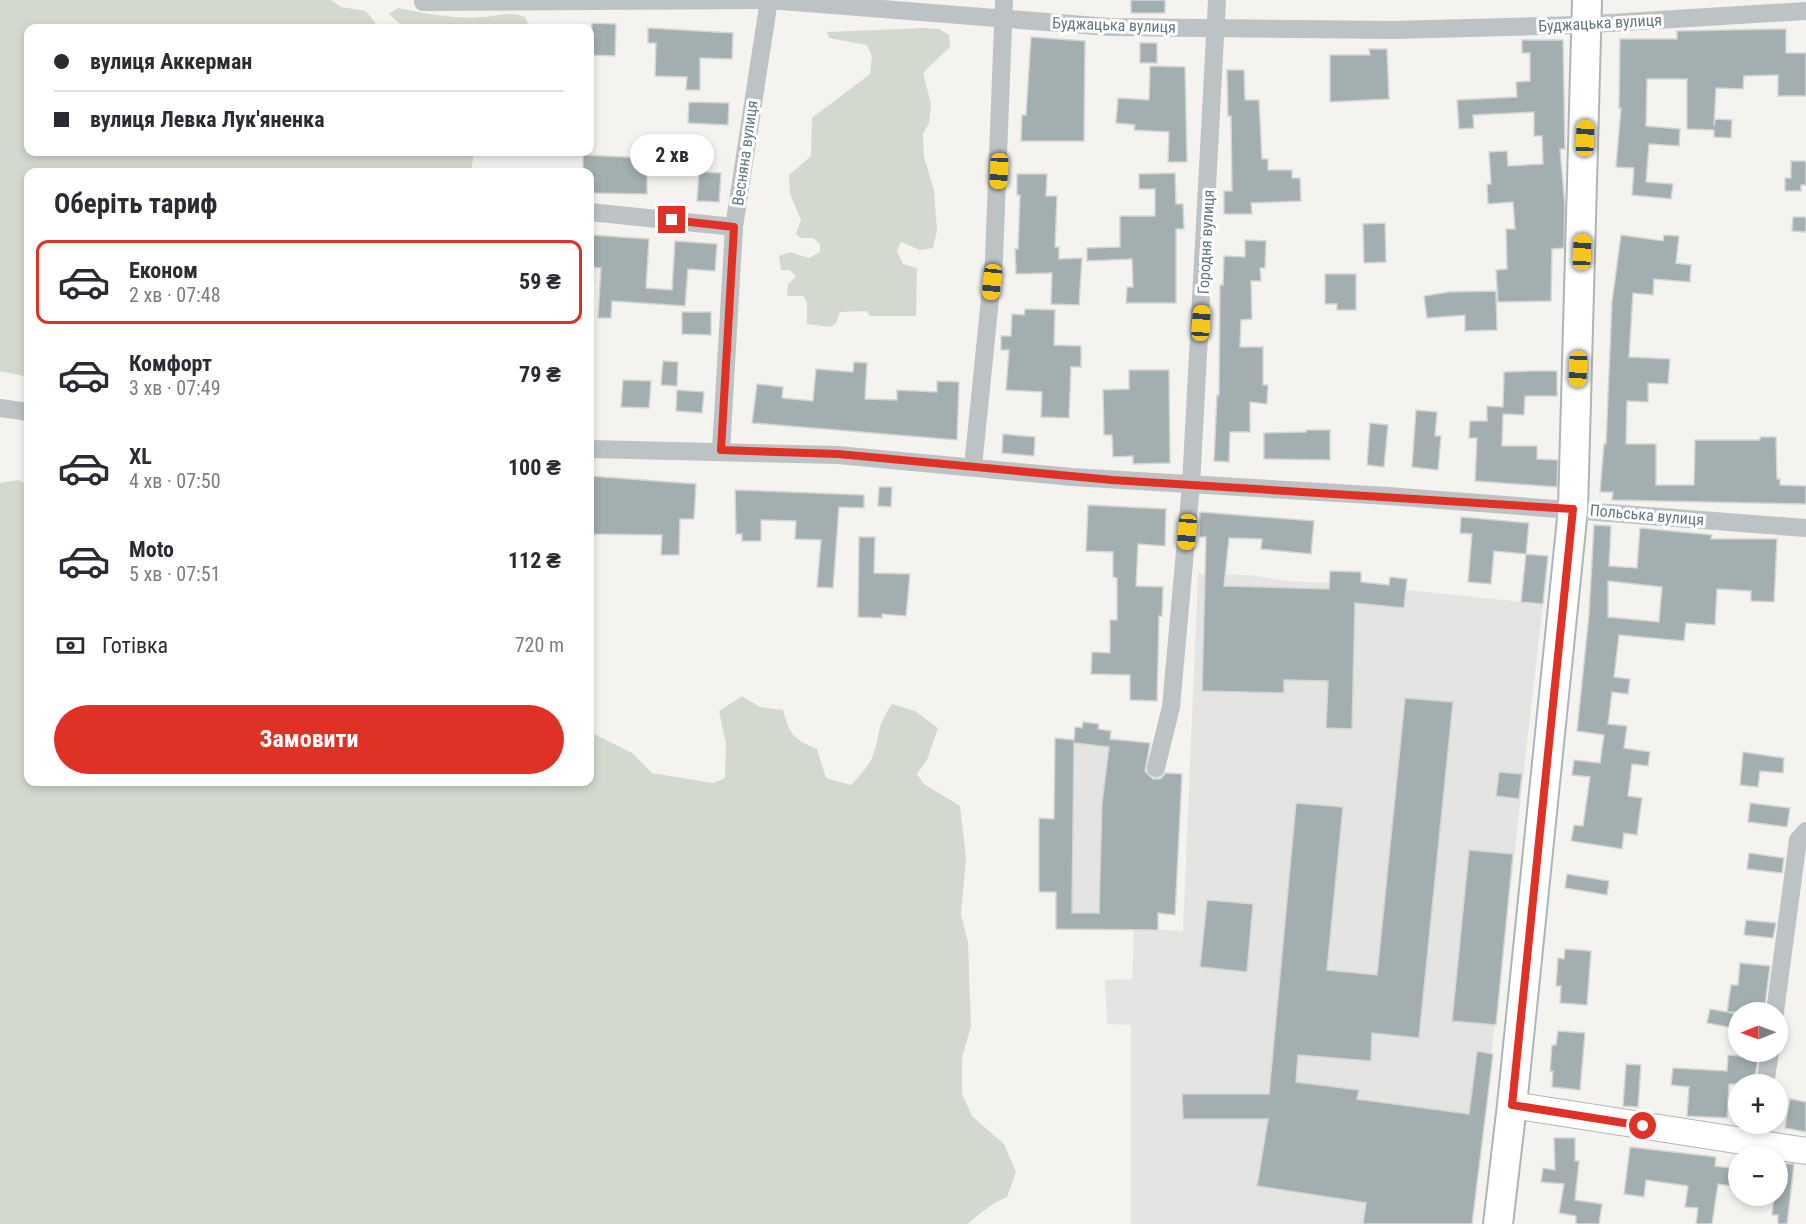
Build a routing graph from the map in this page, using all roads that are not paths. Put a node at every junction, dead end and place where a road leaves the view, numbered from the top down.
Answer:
1 (769, 0) edge
2 (1004, 0) edge
3 (1217, 0) edge
4 (423, 2) dead end
5 (1806, 11) edge
6 (1588, 12) edge
7 (1003, 19) junction
8 (1217, 29) junction
9 (594, 212) edge
10 (734, 227) junction
11 (0, 408) edge
12 (24, 411) edge
13 (594, 449) edge
14 (721, 450) junction
15 (973, 467) junction
16 (1191, 485) junction
17 (1573, 509) junction
18 (1806, 528) edge
19 (1156, 768) dead end
20 (1806, 831) edge
21 (1775, 1002) edge
22 (1512, 1105) junction
23 (1728, 1130) edge
24 (1759, 1134) edge
25 (1806, 1151) edge
26 (1498, 1224) edge

1 - 4 street, Буджацька вулиця
1 - 7 street, Буджацька вулиця
1 - 10 street, Весняна вулиця
2 - 7 street
3 - 8 street, Городня вулиця
5 - 6 street, Буджацька вулиця
6 - 8 street, Буджацька вулиця
6 - 17 main road
7 - 8 street, Буджацька вулиця
7 - 15 street
8 - 16 street, Городня вулиця
9 - 10 street
10 - 14 street, Весняна вулиця
11 - 12 street
13 - 14 street, Польська вулиця
14 - 15 street, Польська вулиця
15 - 16 street, Польська вулиця
16 - 17 street, Польська вулиця
16 - 19 street, Городня вулиця
17 - 18 street, Польська вулиця
17 - 22 main road
20 - 21 street
22 - 23 street
22 - 26 main road
24 - 25 street

